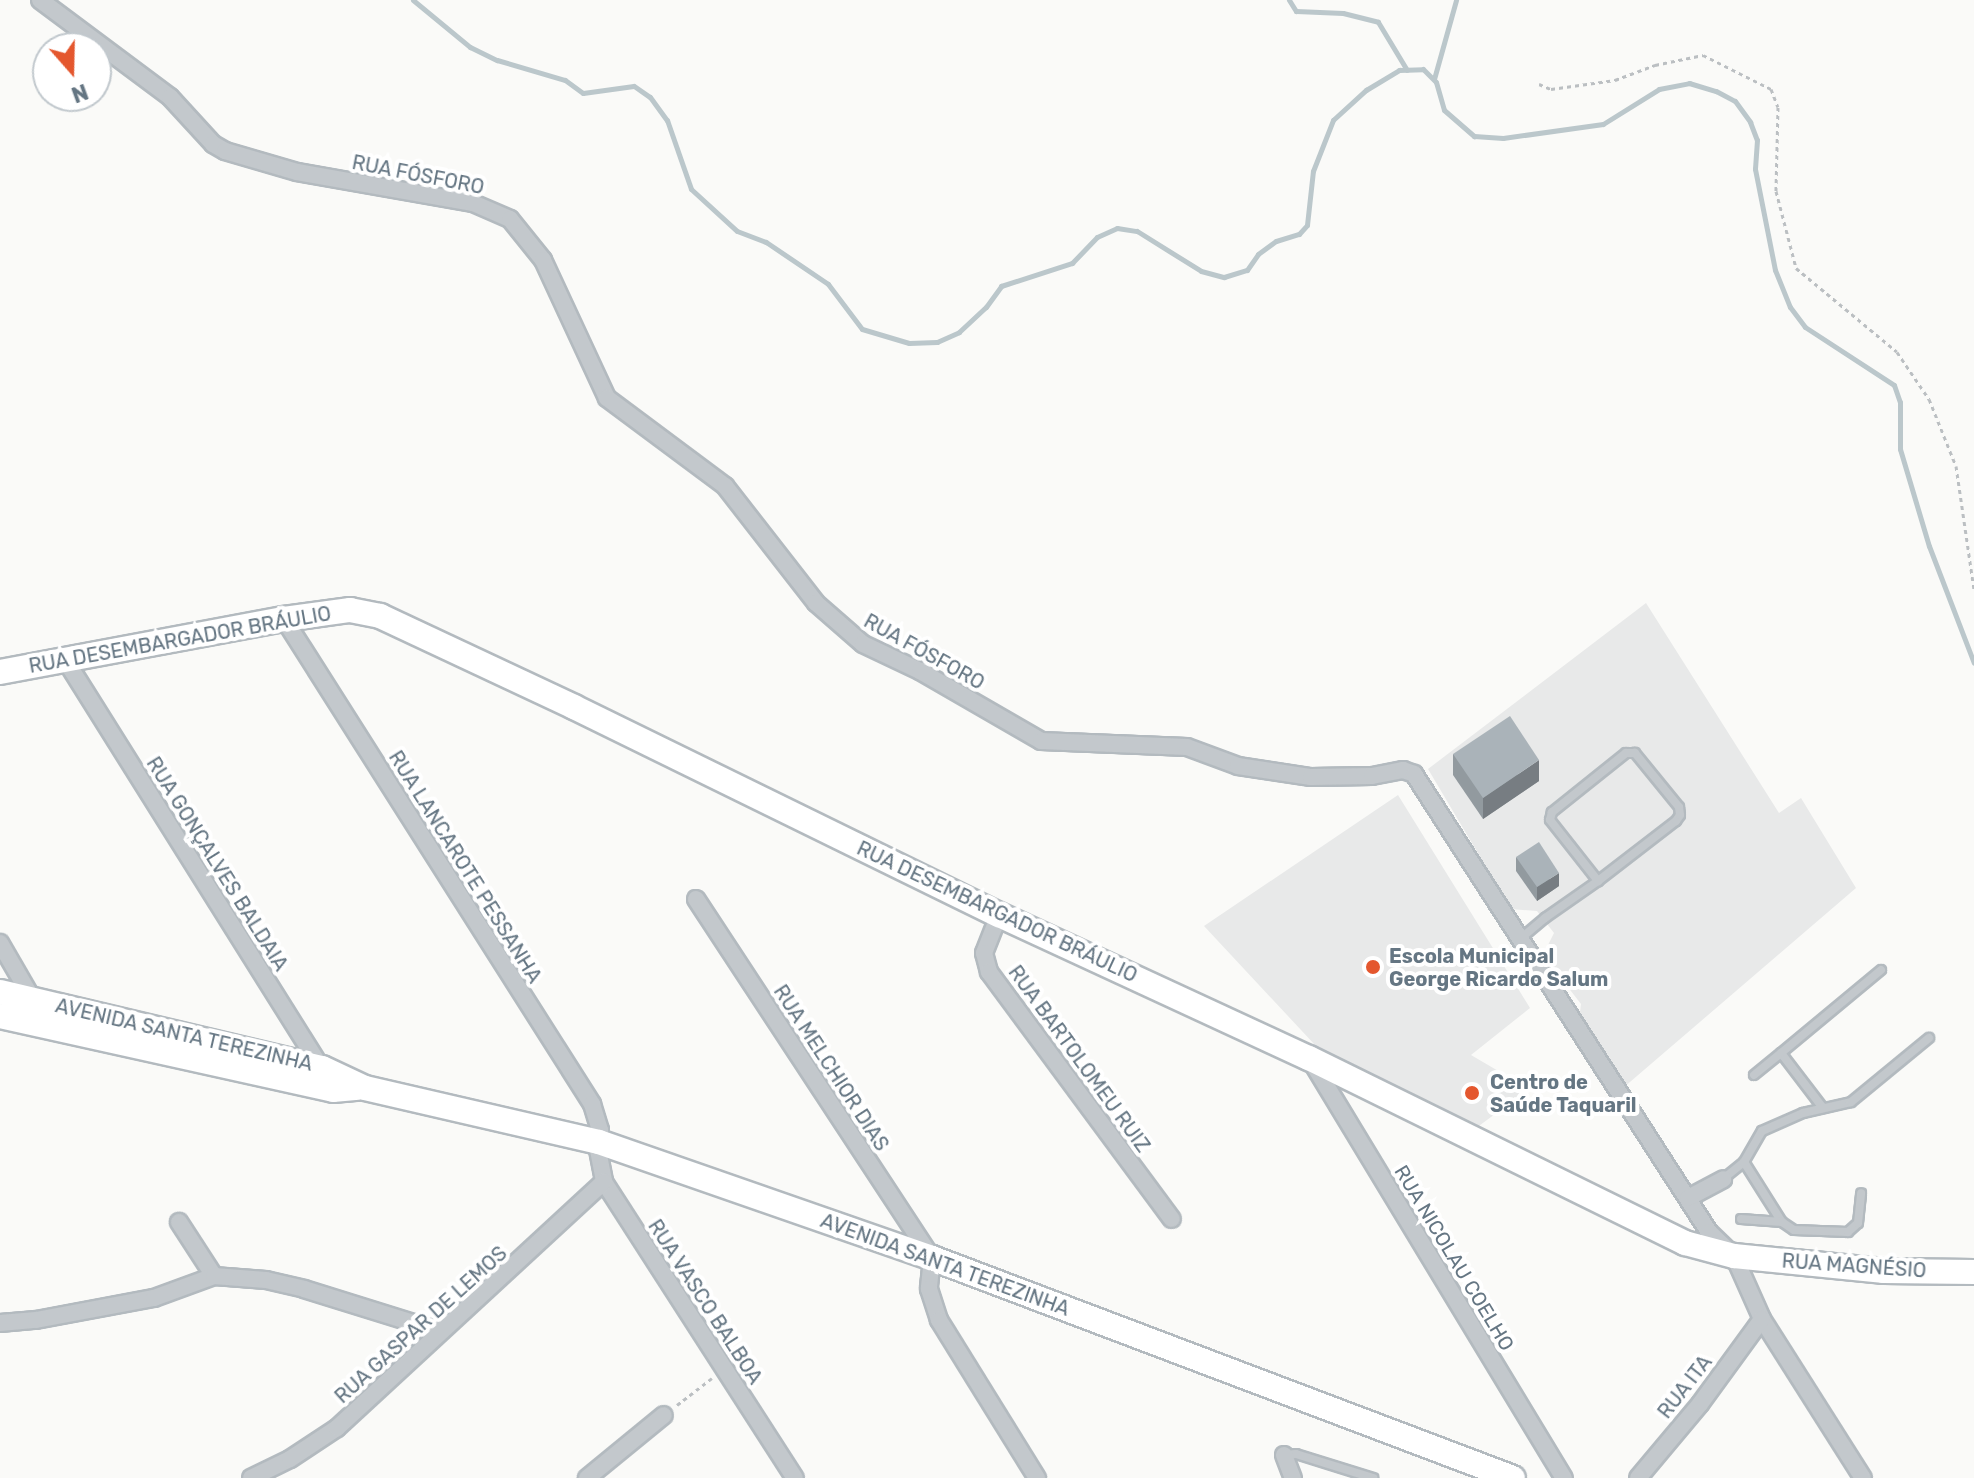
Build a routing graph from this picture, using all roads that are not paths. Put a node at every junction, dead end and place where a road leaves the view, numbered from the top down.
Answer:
1 (40, 0) edge
2 (284, 619) junction
3 (66, 661) junction
4 (0, 672) edge
5 (1598, 881) junction
6 (696, 899) dead end
7 (999, 915) junction
8 (1520, 939) junction
9 (0, 943) edge
10 (1881, 970) dead end
11 (0, 992) edge
12 (35, 1000) junction
13 (0, 1016) edge
14 (39, 1026) junction
15 (1929, 1038) dead end
16 (1781, 1053) junction
17 (1309, 1058) junction
18 (322, 1068) junction
19 (1754, 1075) dead end
20 (365, 1088) junction
21 (333, 1090) junction
22 (1823, 1108) junction
23 (599, 1142) junction
24 (1744, 1162) junction
25 (1723, 1179) joint
26 (604, 1182) junction
27 (1861, 1193) dead end
28 (1688, 1198) junction
29 (1172, 1219) dead end
30 (1741, 1219) dead end
31 (179, 1222) dead end
32 (1782, 1222) junction
33 (1734, 1256) junction
34 (932, 1258) junction
35 (1974, 1272) edge
36 (214, 1276) junction
37 (1762, 1319) junction
38 (0, 1323) edge
39 (439, 1331) junction
40 (664, 1415) road end
41 (1284, 1455) joint
42 (251, 1478) edge
43 (587, 1478) edge
44 (795, 1478) edge
45 (1037, 1478) edge
46 (1293, 1478) edge
47 (1373, 1478) edge
48 (1513, 1478) edge
49 (1564, 1478) edge
50 (1638, 1478) edge
51 (1863, 1478) edge

1 - 8 street, RUA FÓSFORO
2 - 3 street, RUA DESEMBARGADOR BRÁULIO
2 - 7 street, RUA DESEMBARGADOR BRÁULIO
2 - 23 street, RUA LANCAROTE PESSANHA
3 - 4 street, RUA DESEMBARGADOR BRÁULIO
3 - 18 street, RUA GONÇALVES BALDAIA
5 - 5 lane
5 - 8 lane
6 - 34 street, RUA MELCHIOR DIAS
7 - 17 street, RUA DESEMBARGADOR BRÁULIO
7 - 29 street, RUA BARTOLOMEU RUIZ
8 - 28 street, RUA FÓSFORO
9 - 12 street
10 - 16 lane
11 - 12 street, AVENIDA SANTA TEREZINHA
12 - 14 street
12 - 18 street, AVENIDA SANTA TEREZINHA
13 - 14 street, AVENIDA SANTA TEREZINHA
14 - 21 street, AVENIDA SANTA TEREZINHA
15 - 22 lane
16 - 19 lane
16 - 22 lane
17 - 33 street, RUA DESEMBARGADOR BRÁULIO
17 - 49 street, RUA NICOLAU COELHO
18 - 20 street, AVENIDA SANTA TEREZINHA
18 - 21 street, RUA GONÇALVES BALDAIA
20 - 21 street, AVENIDA SANTA TEREZINHA
20 - 23 street, AVENIDA SANTA TEREZINHA
22 - 24 lane
23 - 26 street, RUA VASCO BALBOA
23 - 34 street, AVENIDA SANTA TEREZINHA
24 - 25 lane
24 - 32 lane
25 - 28 street
26 - 39 street, RUA GASPAR DE LEMOS
26 - 44 street, RUA VASCO BALBOA
27 - 32 lane
28 - 33 street, RUA FÓSFORO
30 - 32 lane
31 - 36 street
33 - 35 street, RUA MAGNÉSIO
33 - 37 street
34 - 45 street
34 - 48 street, AVENIDA SANTA TEREZINHA
36 - 38 street
36 - 39 street
37 - 50 street, RUA ITA
37 - 51 street
39 - 42 street, RUA GASPAR DE LEMOS
40 - 43 street
41 - 46 street
41 - 47 lane

